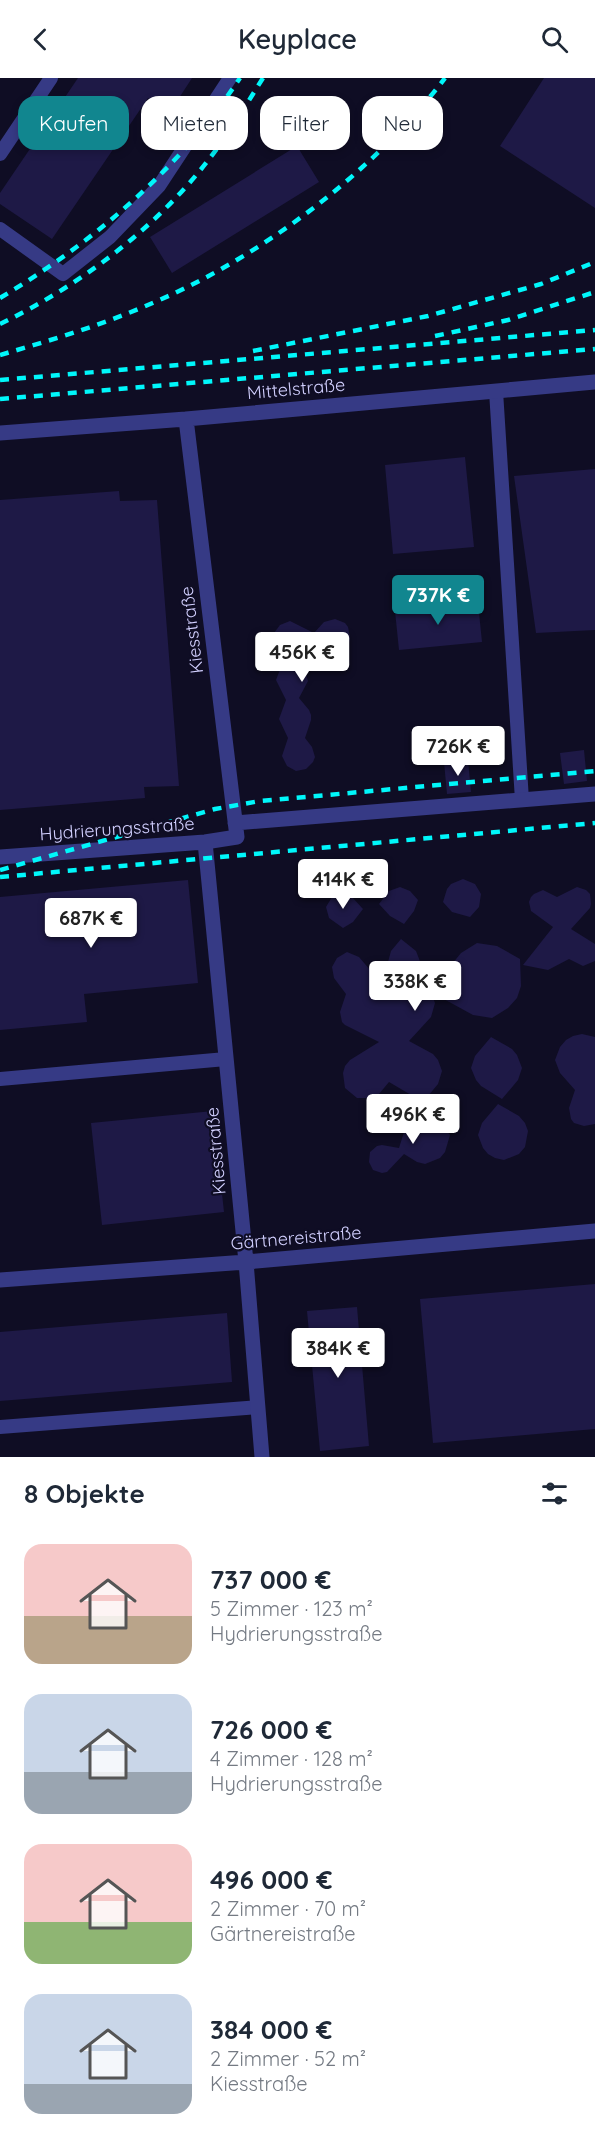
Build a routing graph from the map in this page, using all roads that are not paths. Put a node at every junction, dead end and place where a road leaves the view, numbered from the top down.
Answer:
1 (51, 78) edge
2 (230, 78) edge
3 (0, 154) edge
4 (0, 230) edge
5 (595, 382) edge
6 (496, 391) junction
7 (186, 418) junction
8 (0, 433) edge
9 (595, 794) edge
10 (522, 800) junction
11 (236, 830) junction
12 (205, 842) junction
13 (0, 857) edge
14 (226, 1059) junction
15 (0, 1079) edge
16 (595, 1231) edge
17 (246, 1262) junction
18 (0, 1280) edge
19 (258, 1407) junction
20 (0, 1427) edge
21 (262, 1457) edge

1 - 3 lane
2 - 4 lane
5 - 6 street, Mittelstraße
6 - 7 street, Mittelstraße
6 - 10 lane
7 - 8 street, Mittelstraße
7 - 11 street, Kiesstraße
9 - 10 street, Hydrierungsstraße
10 - 11 street, Hydrierungsstraße
11 - 12 street, Hydrierungsstraße
12 - 13 street, Hydrierungsstraße
12 - 14 street, Kiesstraße
14 - 15 lane
14 - 17 street, Kiesstraße
16 - 17 street, Gärtnereistraße
17 - 18 street, Gärtnereistraße
17 - 19 street, Kiesstraße
19 - 20 lane
19 - 21 street, Kiesstraße

